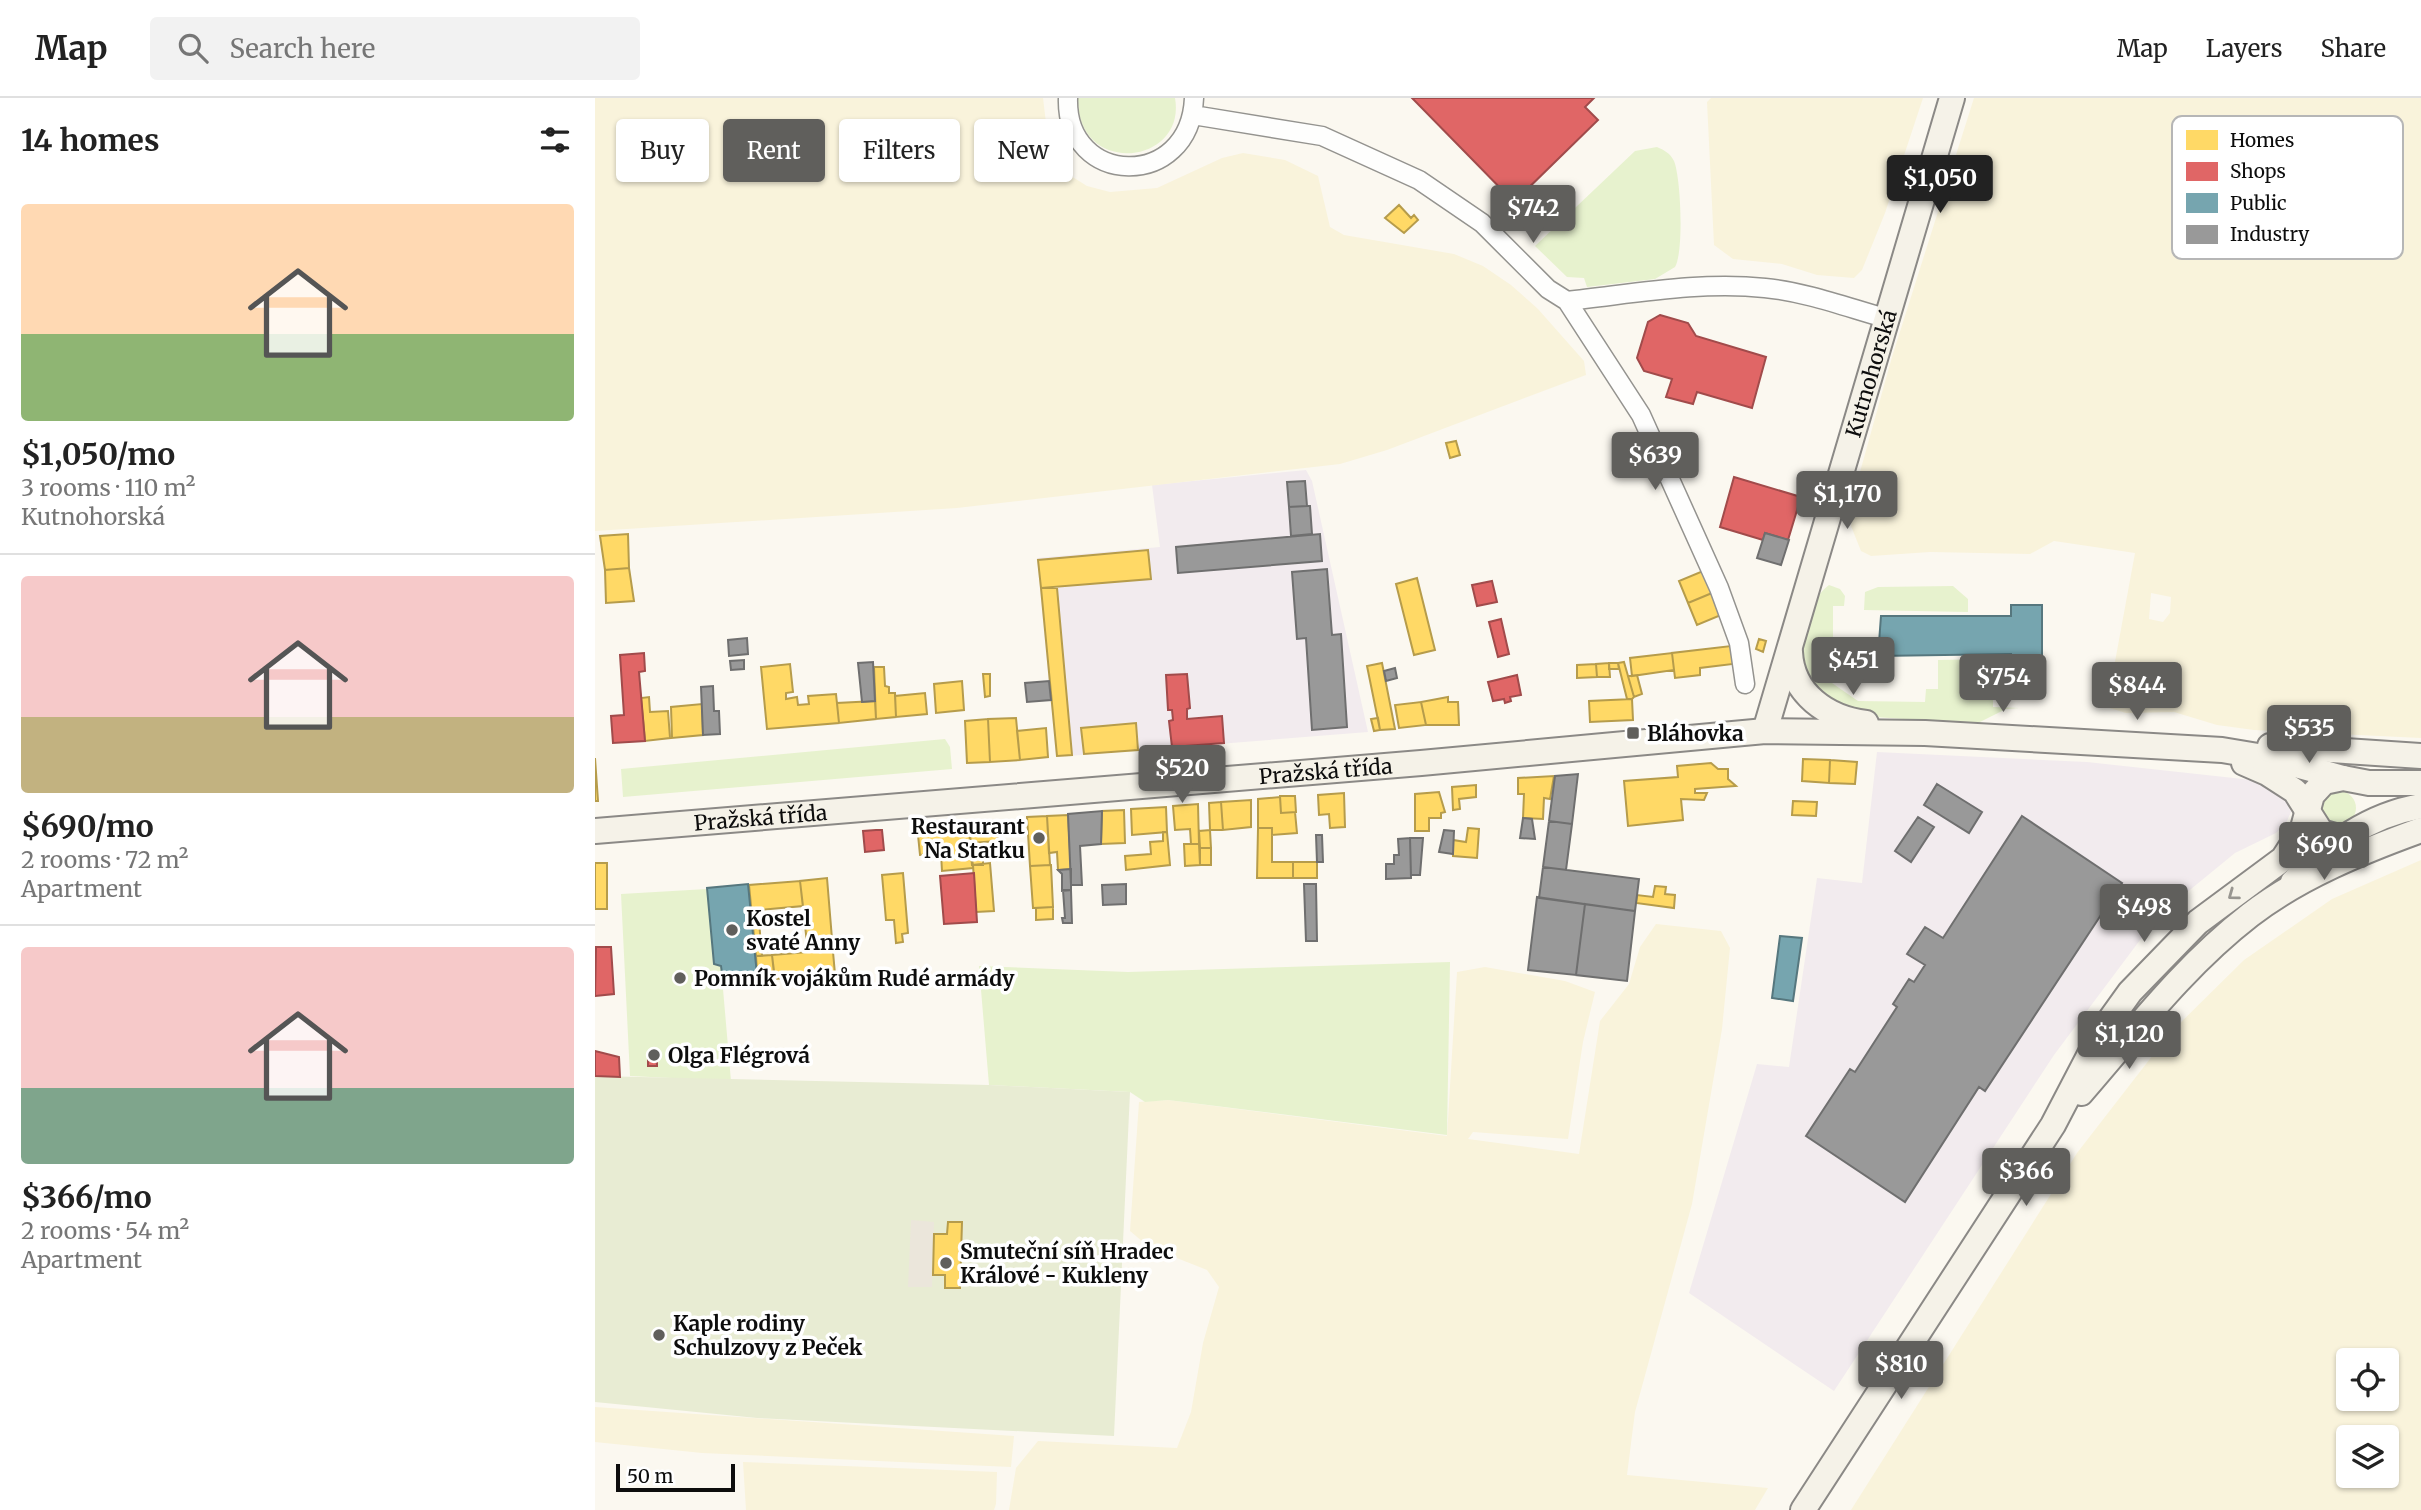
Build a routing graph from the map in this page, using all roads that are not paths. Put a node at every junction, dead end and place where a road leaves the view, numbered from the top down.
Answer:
1 (1067, 98) edge
2 (1952, 98) edge
3 (1193, 106) edge
4 (1567, 301) junction
5 (1885, 318) junction
6 (1793, 635) junction
7 (1745, 684) dead end
8 (1765, 731) junction
9 (1925, 733) junction
10 (2193, 748) junction
11 (2421, 756) edge
12 (2348, 779) junction
13 (2421, 783) edge
14 (2421, 806) edge
15 (2309, 810) junction
16 (2365, 824) junction
17 (2421, 830) edge
18 (595, 831) edge
19 (2342, 838) junction
20 (2281, 893) junction
21 (2053, 1125) junction
22 (1803, 1510) edge

1 - 3 street
2 - 5 main road, Kutnohorská
3 - 4 street
4 - 5 street
4 - 7 street
5 - 6 main road, Kutnohorská
6 - 8 main road, Kutnohorská
6 - 9 main road
8 - 9 main road, Pražská třída
8 - 18 main road, Pražská třída
9 - 10 main road
10 - 11 main road
10 - 12 main road
10 - 15 main road
12 - 13 main road
12 - 15 main road
12 - 16 main road
14 - 16 main road
15 - 19 main road
15 -> 21 main road
16 - 19 main road
17 - 20 main road
19 - 20 main road
20 - 21 main road
21 - 22 main road

